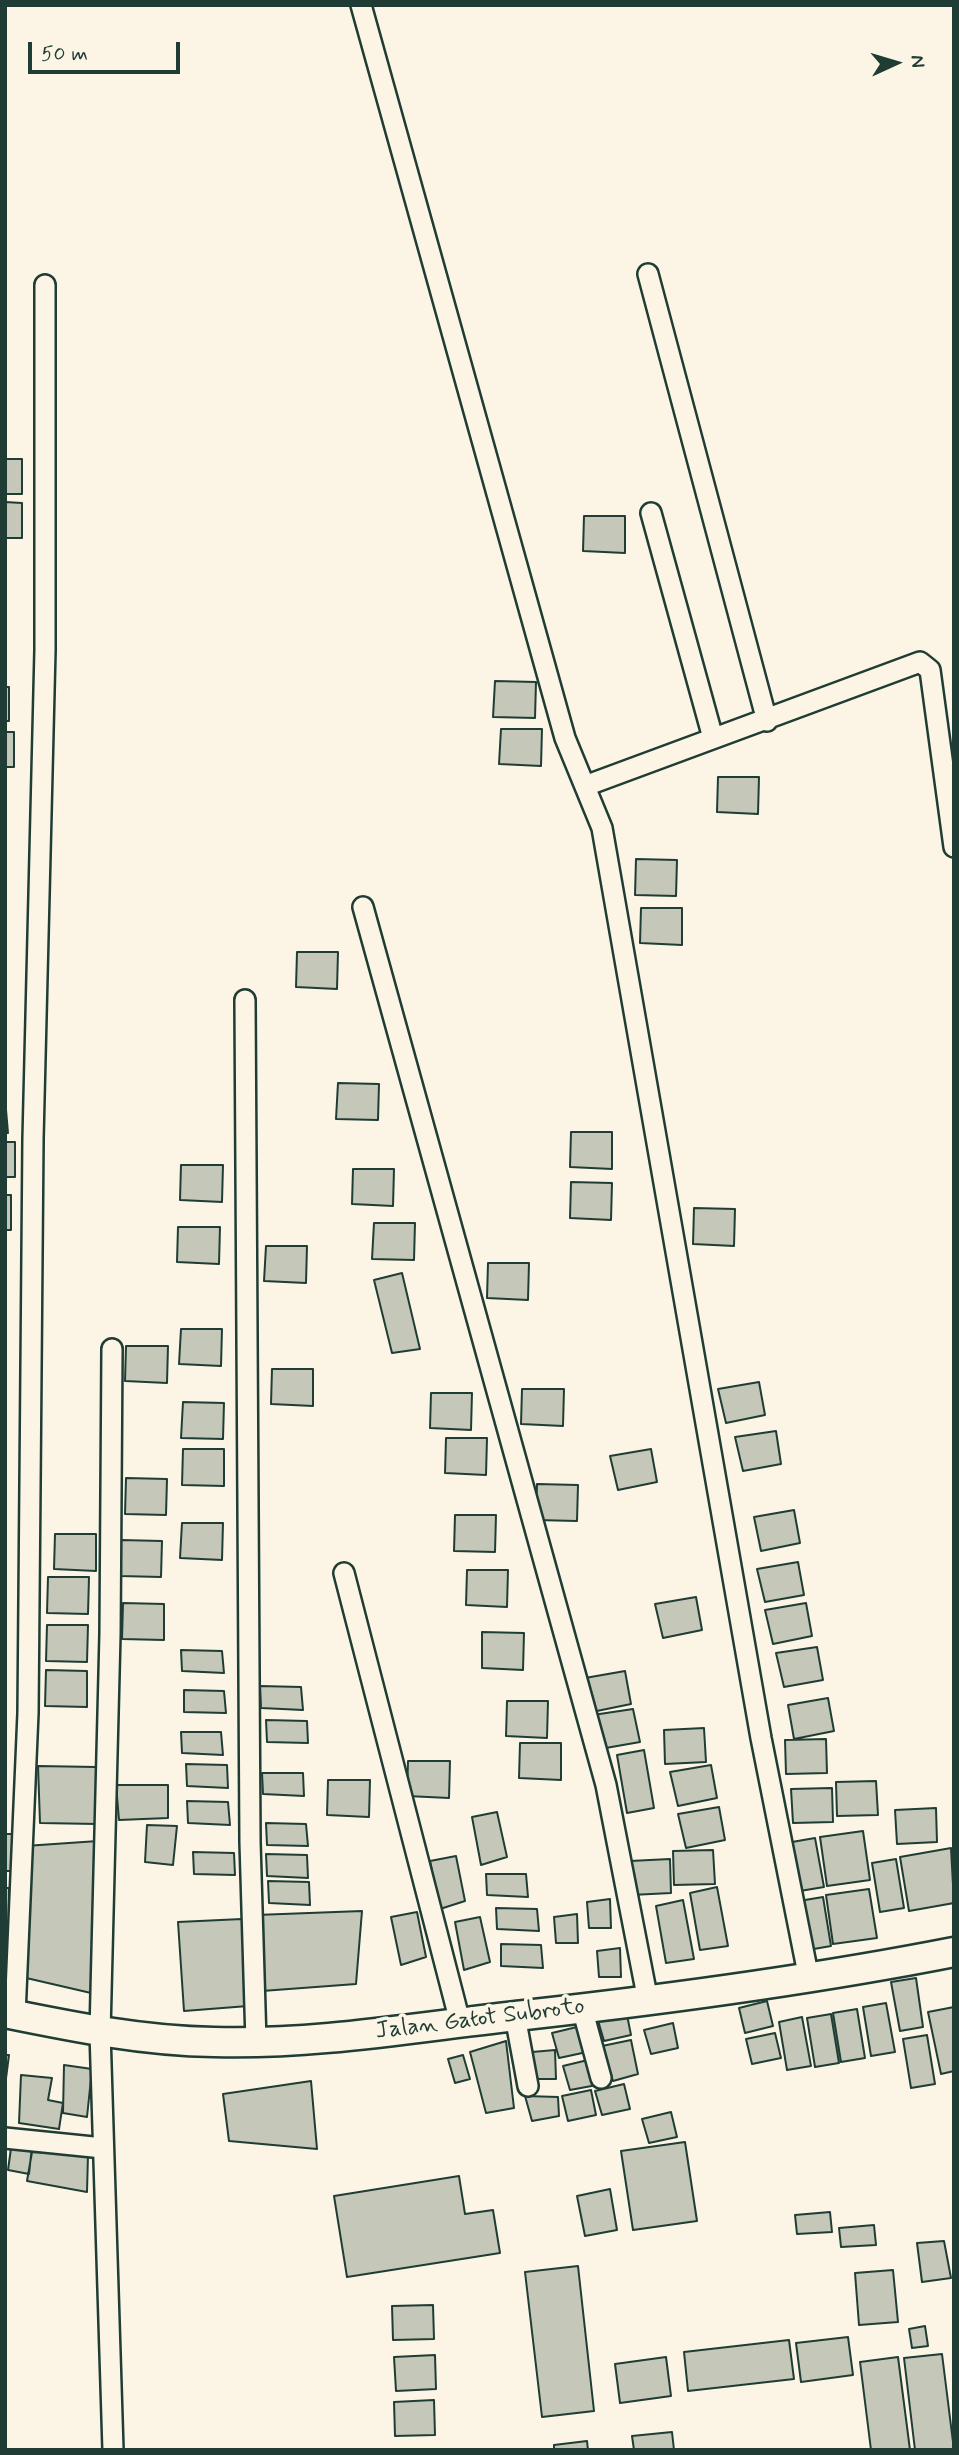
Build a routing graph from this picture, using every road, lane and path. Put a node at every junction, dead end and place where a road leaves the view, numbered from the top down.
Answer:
1 (361, 5) edge
2 (648, 274) dead end
3 (45, 285) dead end
4 (651, 513) dead end
5 (767, 721) junction
6 (713, 738) junction
7 (585, 786) junction
8 (954, 847) edge
9 (363, 907) dead end
10 (245, 1000) dead end
11 (112, 1349) dead end
12 (344, 1573) dead end
13 (954, 1952) edge
14 (809, 1979) junction
15 (649, 2001) junction
16 (582, 2008) junction
17 (10, 2014) edge
18 (515, 2016) junction
19 (460, 2022) junction
20 (100, 2032) junction
21 (256, 2042) junction
22 (601, 2078) dead end
23 (528, 2086) dead end
24 (5, 2138) edge
25 (103, 2147) junction
26 (113, 2450) edge

1 - 7 street
2 - 5 street
3 - 17 street
4 - 6 street
5 - 6 street
5 - 8 street
6 - 7 street
7 - 14 street
9 - 15 street
10 - 21 street
11 - 20 street
12 - 19 street
13 - 14 street, Jalan Gatot Subroto
14 - 15 street, Jalan Gatot Subroto
15 - 16 street, Jalan Gatot Subroto
16 - 18 street, Jalan Gatot Subroto
16 - 22 street
17 - 20 street, Jalan Gatot Subroto
18 - 19 street, Jalan Gatot Subroto
18 - 23 street
19 - 21 street, Jalan Gatot Subroto
20 - 21 street, Jalan Gatot Subroto
20 - 25 street
24 - 25 street
25 - 26 street

